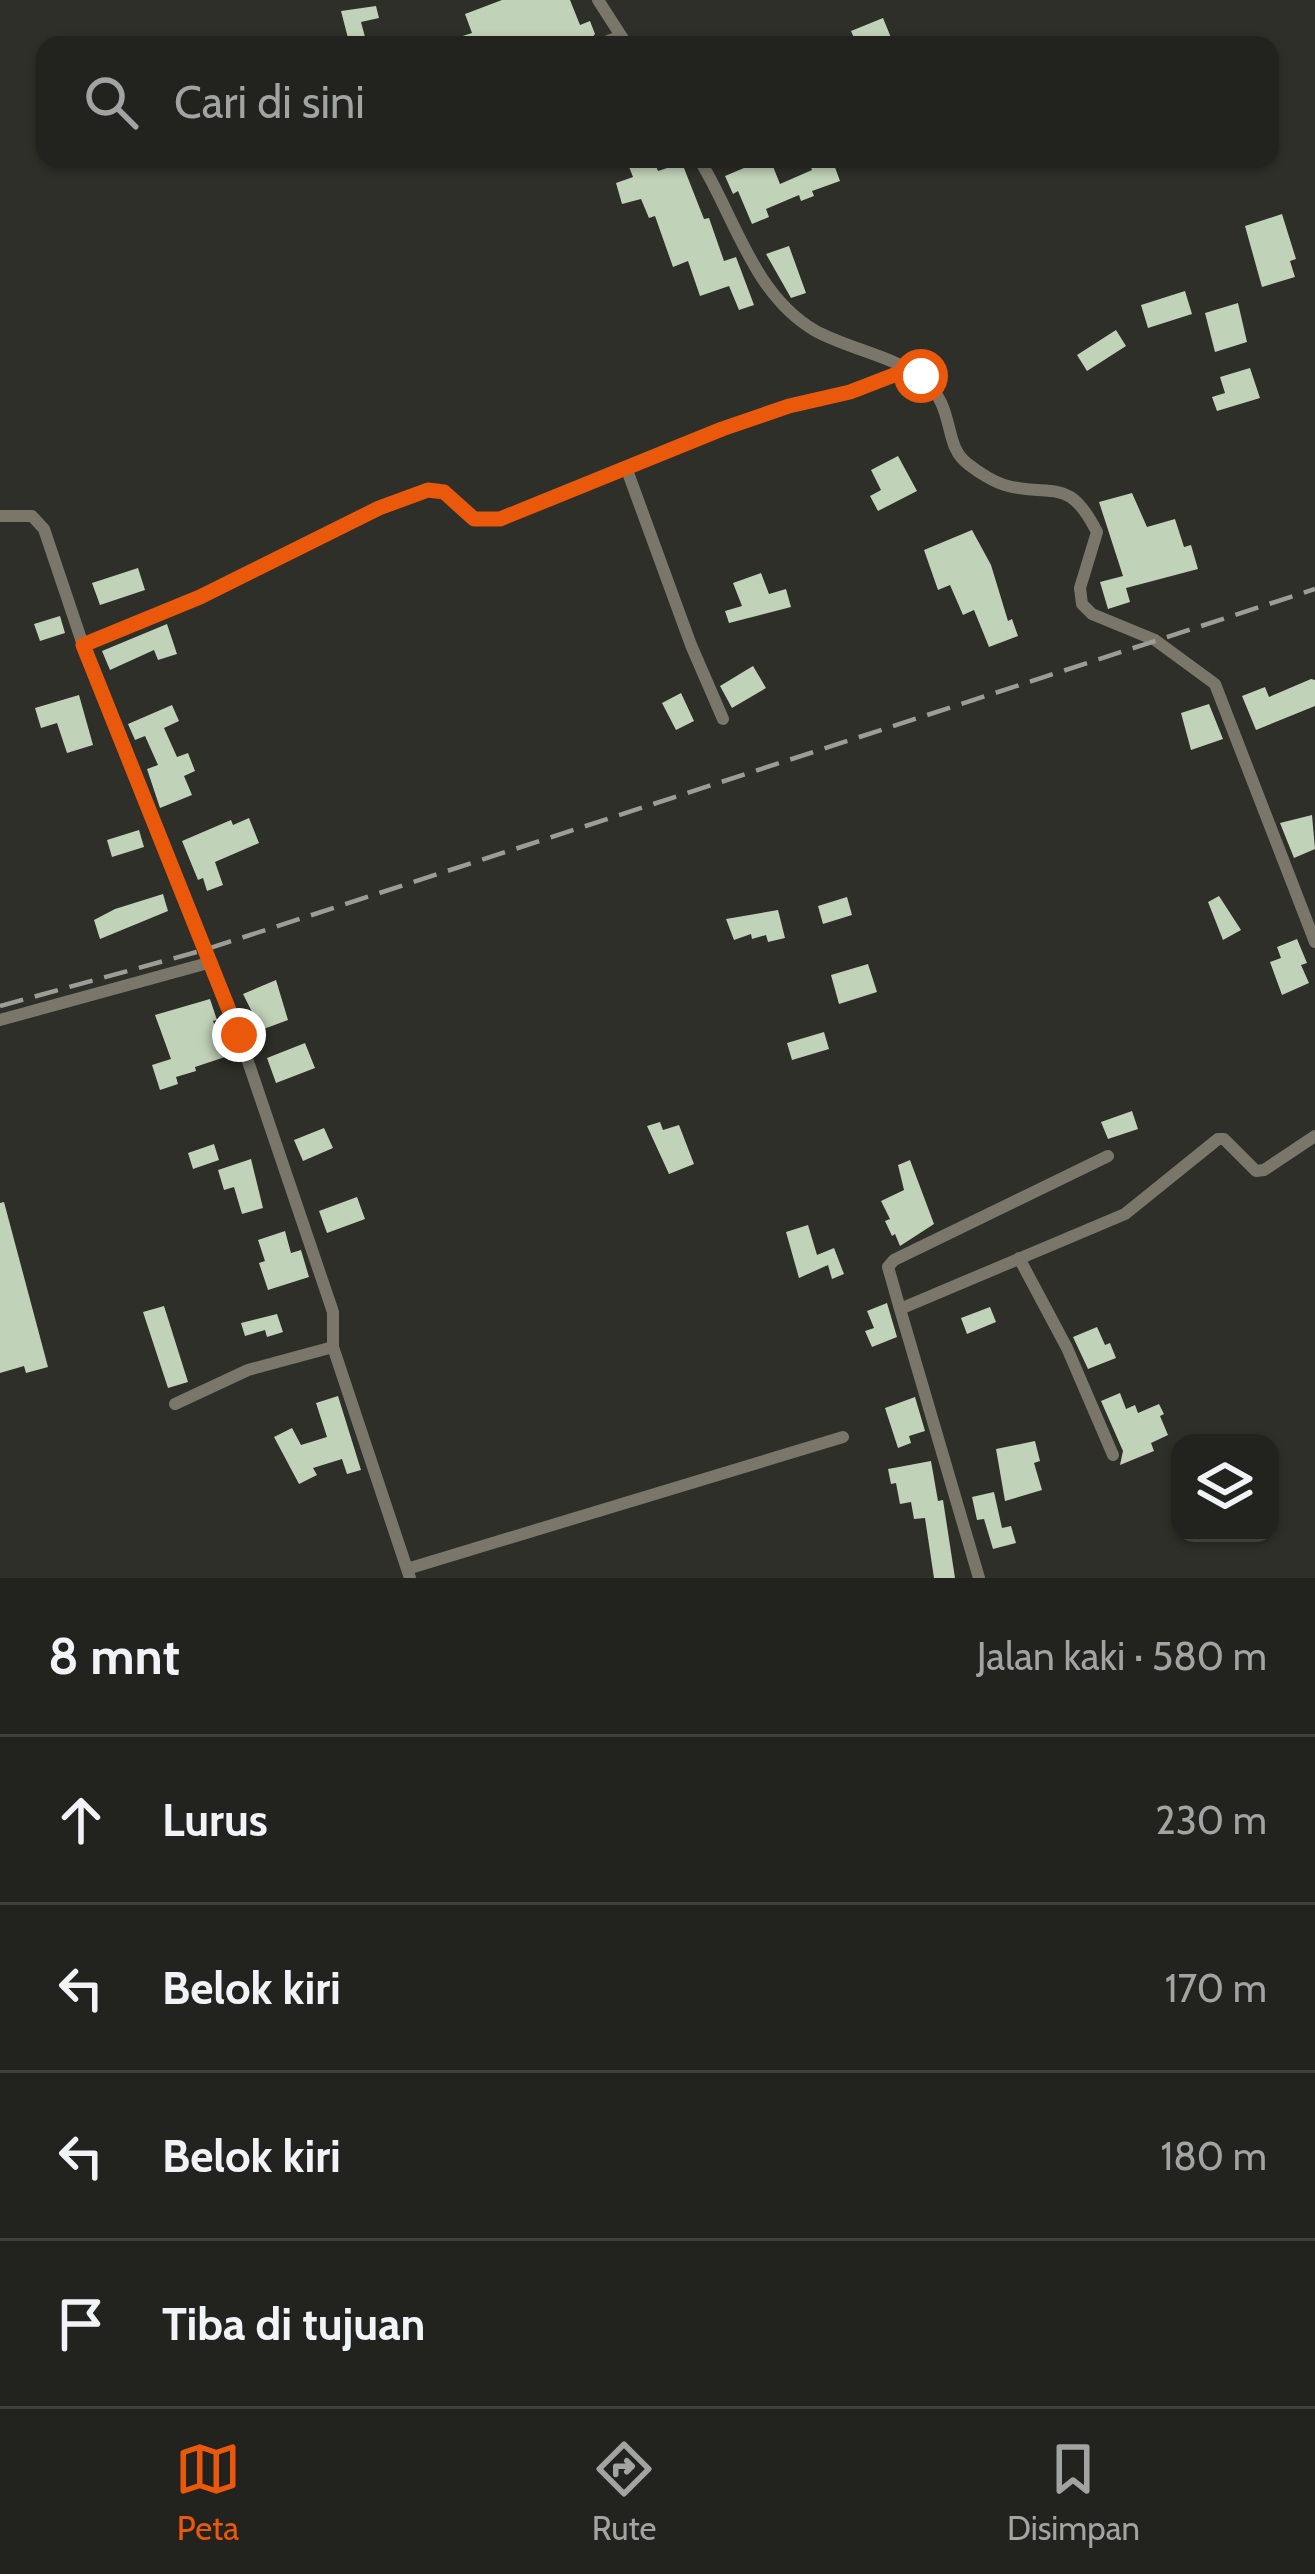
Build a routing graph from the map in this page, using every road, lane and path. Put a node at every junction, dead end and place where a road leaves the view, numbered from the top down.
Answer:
1 (598, 0) edge
2 (621, 36) edge
3 (704, 168) edge
4 (907, 370) junction
5 (627, 470) junction
6 (0, 516) edge
7 (83, 645) junction
8 (723, 719) dead end
9 (1315, 942) edge
10 (208, 963) junction
11 (0, 1020) edge
12 (1315, 1136) edge
13 (1108, 1156) dead end
14 (1019, 1258) junction
15 (900, 1309) junction
16 (333, 1347) junction
17 (175, 1404) dead end
18 (843, 1437) dead end
19 (1113, 1455) dead end
20 (409, 1573) edge
21 (979, 1578) edge

1 - 2 street
3 - 4 street
4 - 5 street
4 - 9 street
5 - 7 street
5 - 8 street
6 - 7 street
7 - 10 street
10 - 11 street
10 - 16 street
12 - 14 street
13 - 15 street
14 - 15 street
14 - 19 street
15 - 21 street
16 - 17 street
16 - 20 street
18 - 20 street

